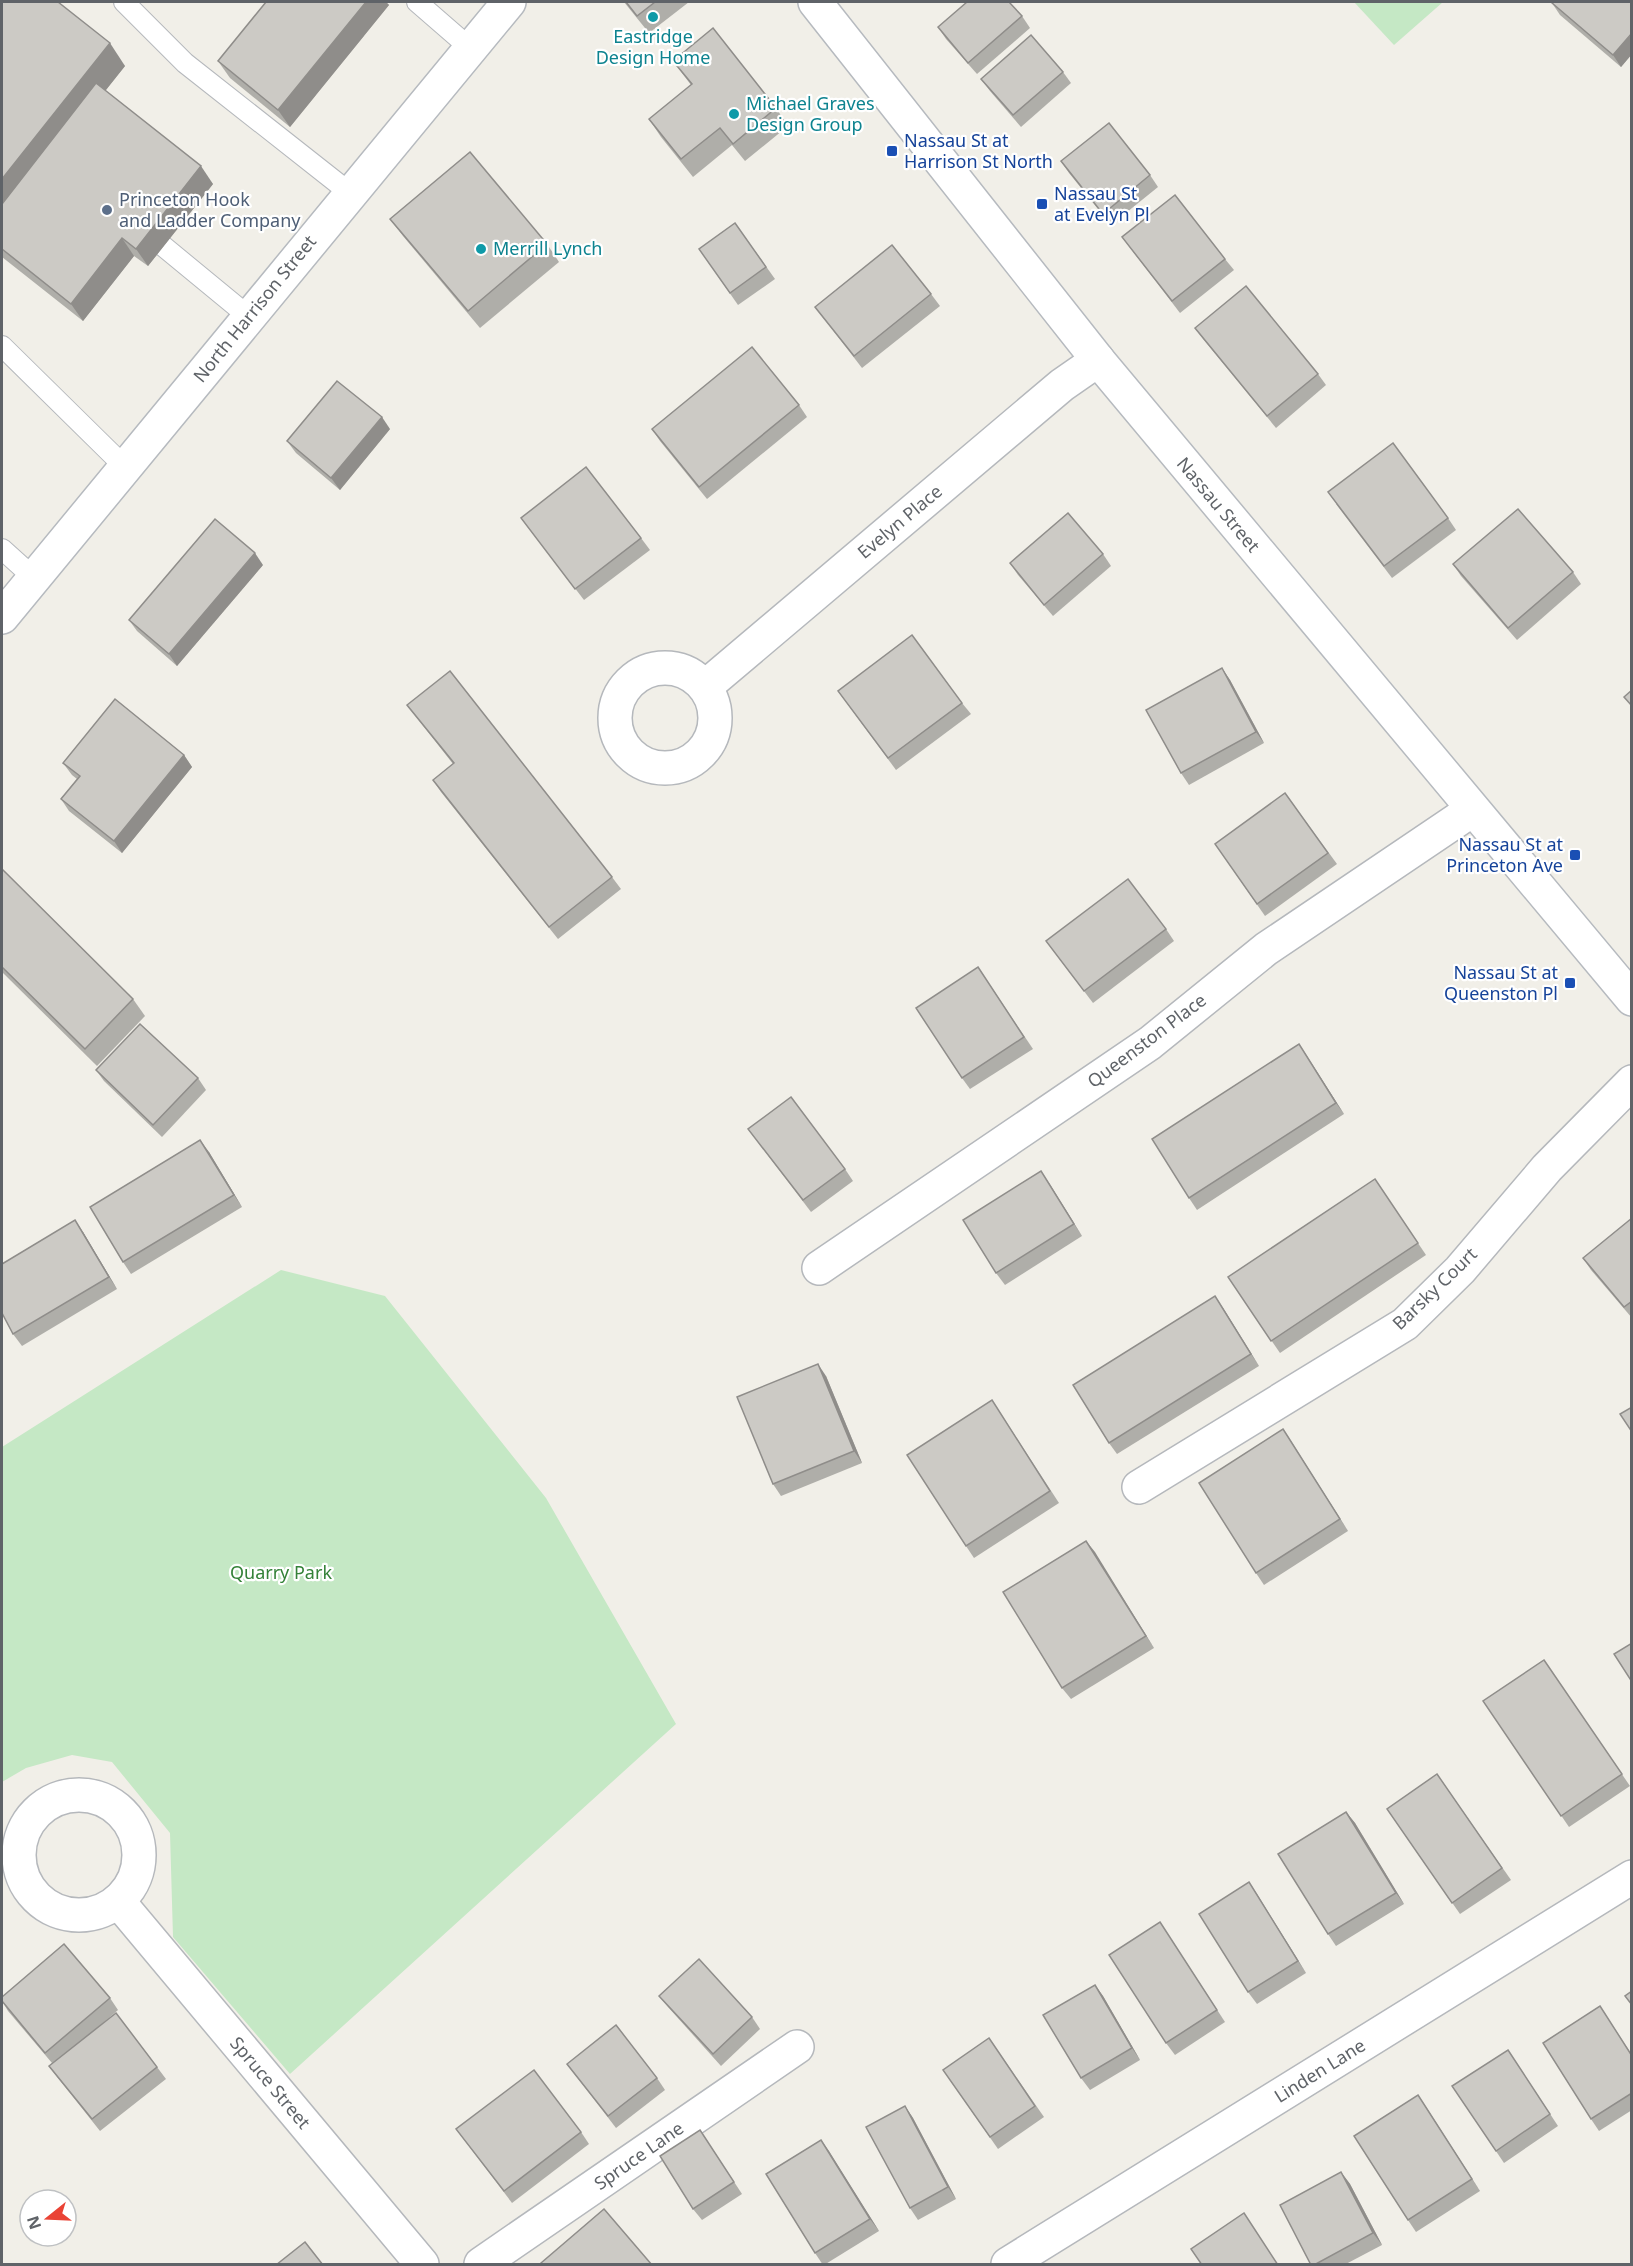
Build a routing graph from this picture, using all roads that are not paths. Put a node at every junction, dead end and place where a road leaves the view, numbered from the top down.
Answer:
1 (124, 2) edge
2 (417, 2) edge
3 (509, 2) edge
4 (815, 2) edge
5 (470, 48) junction
6 (350, 193) junction
7 (164, 246) edge
8 (248, 316) junction
9 (2, 346) edge
10 (1098, 360) junction
11 (126, 468) junction
12 (2, 549) edge
13 (33, 577) junction
14 (2, 616) edge
15 (705, 687) dead end
16 (1472, 810) junction
17 (1632, 999) edge
18 (1632, 1082) edge
19 (819, 1268) dead end
20 (1139, 1486) dead end
21 (1632, 1877) edge
22 (118, 1901) dead end
23 (797, 2047) dead end
24 (422, 2265) edge
25 (481, 2265) edge
26 (1008, 2265) edge

1 - 6 lane
2 - 5 lane
3 - 5 street, North Harrison Street
4 - 10 street, Nassau Street
5 - 6 street, North Harrison Street
6 - 8 street, North Harrison Street
7 - 8 lane
8 - 11 street, North Harrison Street
9 - 11 lane
10 - 15 street, Evelyn Place
10 - 16 street, Nassau Street
11 - 13 street, North Harrison Street
12 - 13 lane
13 - 14 street, North Harrison Street
16 - 17 street, Nassau Street
16 - 19 street, Queenston Place
18 - 20 street, Barsky Court
21 - 26 street, Linden Lane
22 - 24 street, Spruce Street
23 - 25 street, Spruce Lane

